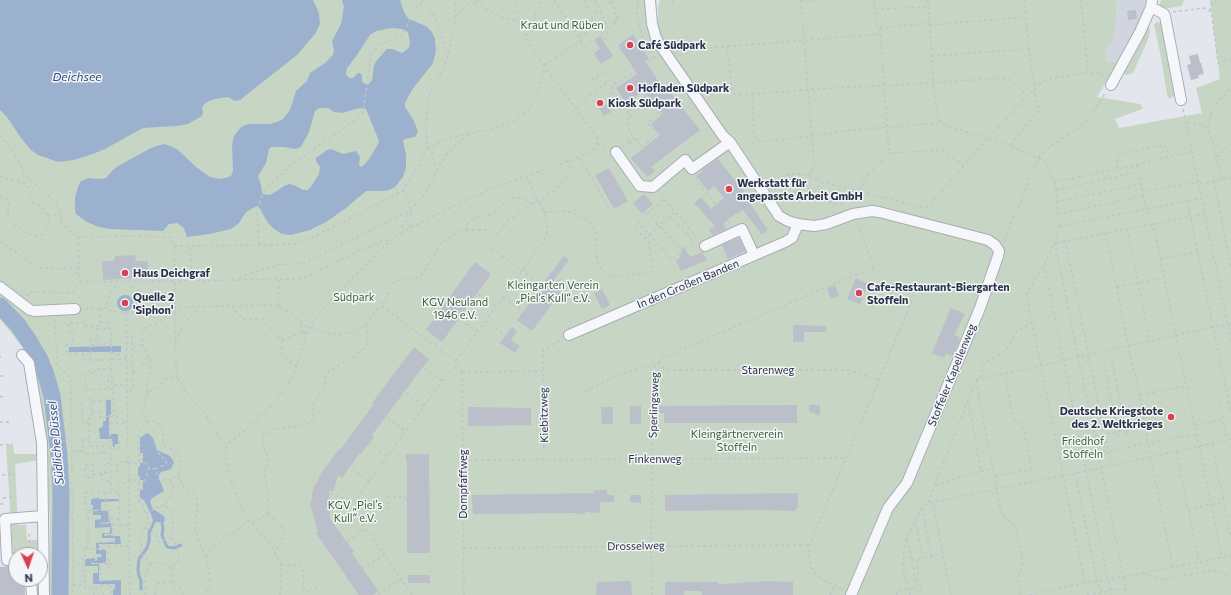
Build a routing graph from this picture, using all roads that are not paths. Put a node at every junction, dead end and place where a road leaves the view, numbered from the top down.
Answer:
1 (650, 0) edge
2 (1152, 4) edge
3 (1112, 83) road end
4 (1181, 100) road end
5 (730, 142) junction
6 (616, 152) road end
7 (798, 224) junction
8 (705, 246) road end
9 (754, 255) junction
10 (0, 287) edge
11 (75, 309) road end
12 (569, 335) road end
13 (22, 355) dead end
14 (43, 516) junction
15 (8, 560) edge
16 (852, 594) edge
17 (44, 595) edge

1 - 5 street
2 - 3 street
2 - 4 street
5 - 6 street
5 - 7 street
7 - 9 street, In den Großen Banden
7 - 16 street, Stoffeler Kapellenweg
8 - 9 street
9 - 12 street, In den Großen Banden
10 - 11 street
13 - 14 street
14 - 15 street
14 - 17 street

